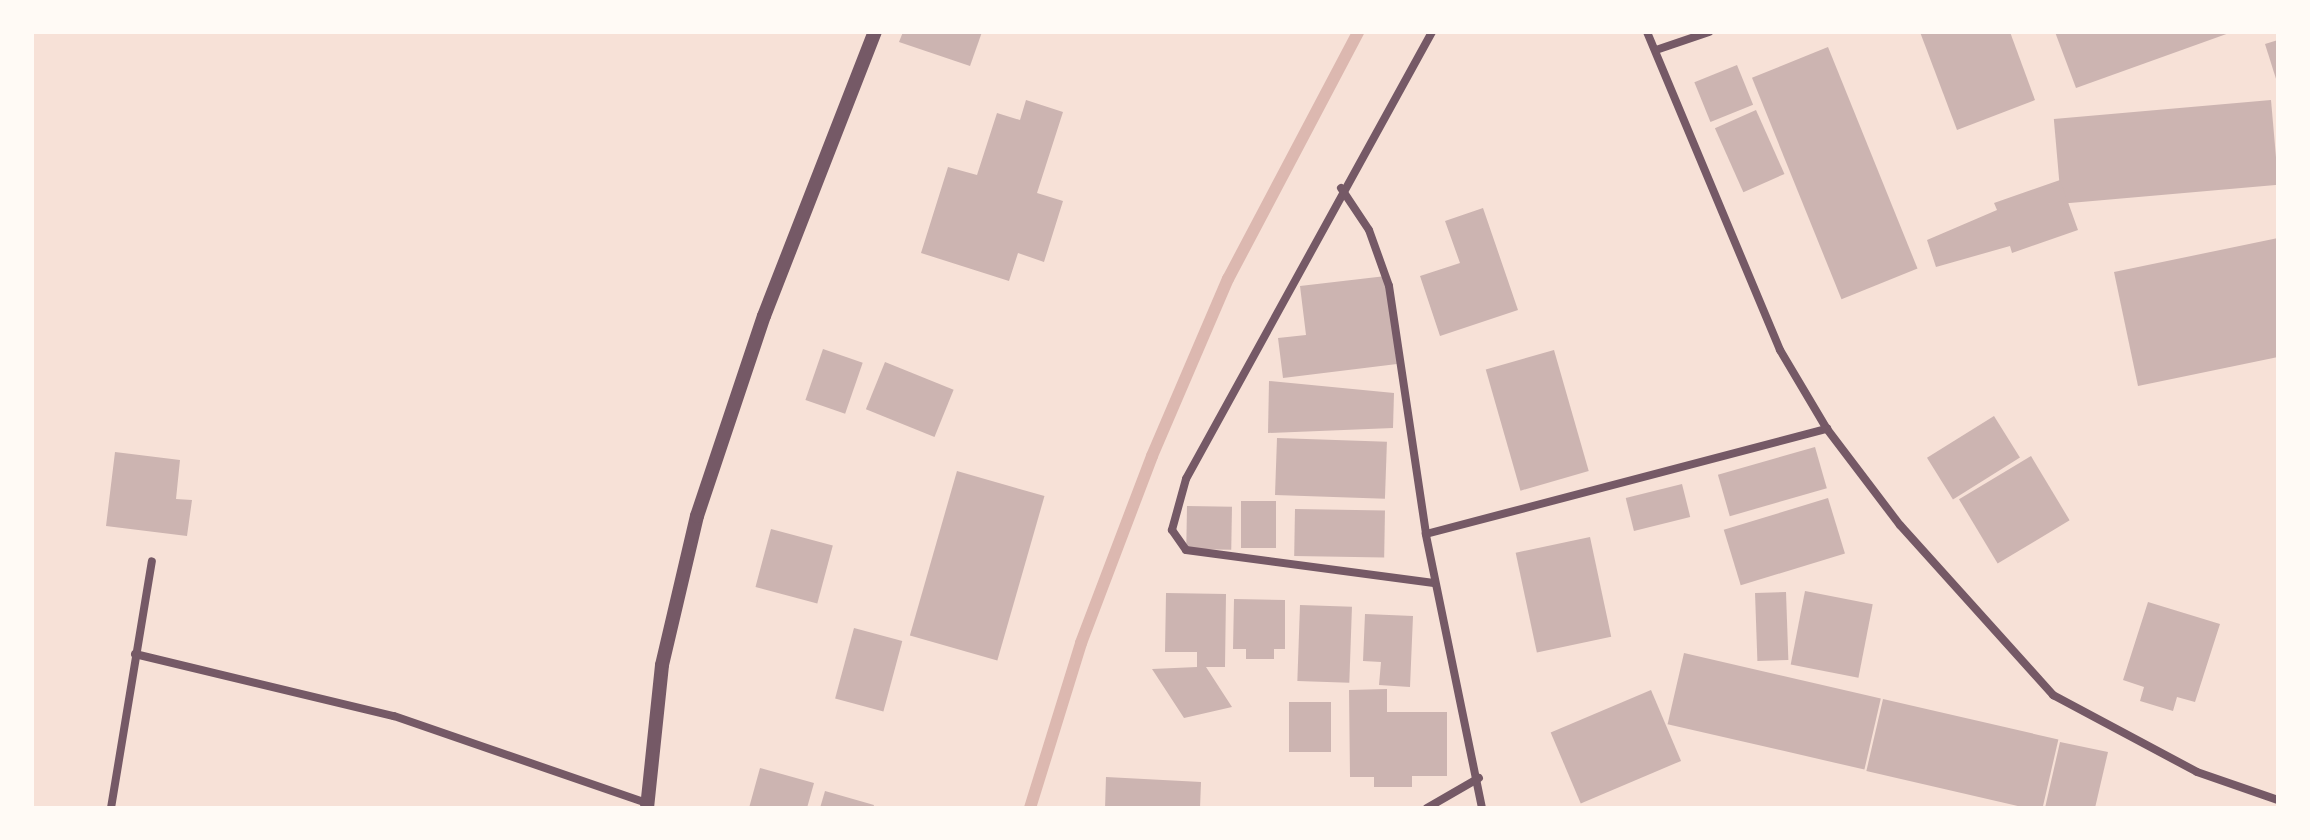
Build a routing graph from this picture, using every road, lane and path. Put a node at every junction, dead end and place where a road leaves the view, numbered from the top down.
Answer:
1 (875, 32) edge
2 (1432, 32) edge
3 (1647, 32) edge
4 (1709, 32) edge
5 (1656, 50) junction
6 (1341, 188) junction
7 (1827, 429) junction
8 (1426, 534) junction
9 (152, 561) dead end
10 (1434, 583) junction
11 (135, 654) junction
12 (1479, 778) junction
13 (2278, 800) edge
14 (647, 806) edge
15 (111, 808) edge
16 (1427, 808) edge
17 (1482, 808) edge

1 - 14 street
2 - 6 street
3 - 5 street
4 - 5 street
5 - 7 street
6 - 8 street
6 - 10 street
7 - 8 street
7 - 13 street
8 - 10 street
9 - 11 street
10 - 12 street
11 - 14 street
11 - 15 street
12 - 16 street
12 - 17 street

